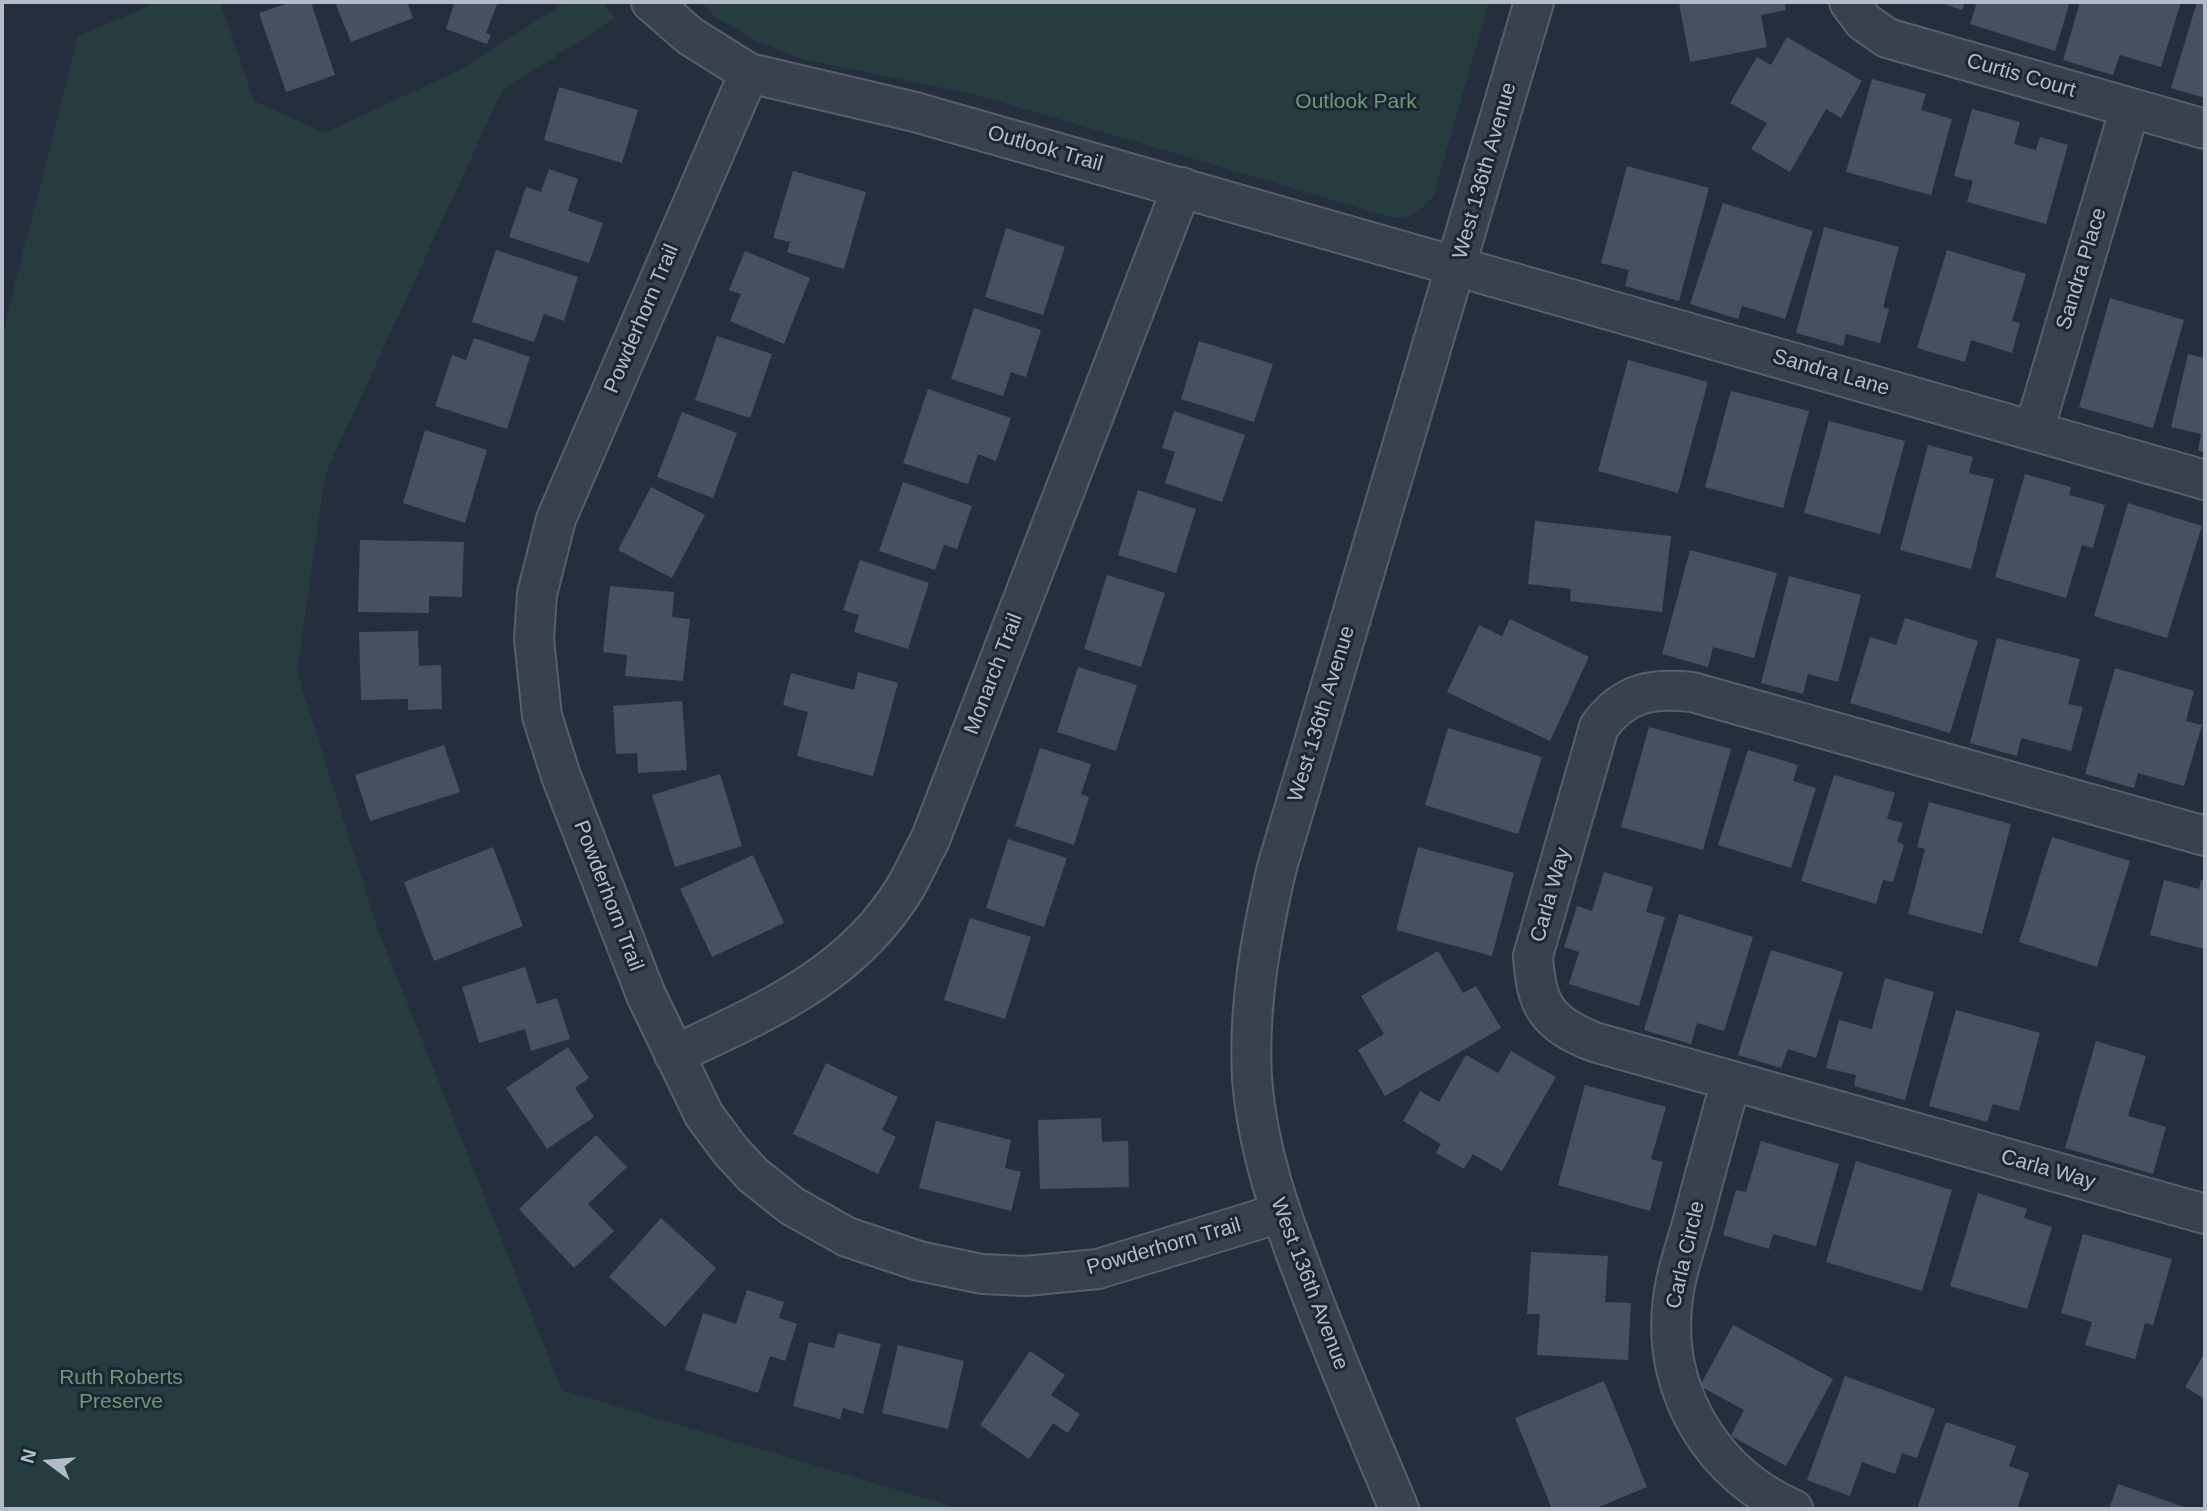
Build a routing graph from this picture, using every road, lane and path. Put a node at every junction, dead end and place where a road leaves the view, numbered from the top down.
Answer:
1 (650, 2) edge
2 (1534, 2) edge
3 (1849, 2) edge
4 (749, 74) junction
5 (2130, 108) junction
6 (2205, 129) edge
7 (1182, 187) junction
8 (1457, 267) junction
9 (2034, 430) junction
10 (2205, 480) edge
11 (2205, 836) edge
12 (674, 1055) junction
13 (1731, 1081) junction
14 (1280, 1213) junction
15 (2205, 1214) edge
16 (1399, 1509) edge
17 (1793, 1509) edge

1 - 4 street, Outlook Trail
2 - 8 street, West 136th Avenue
3 - 5 street, Curtis Court
4 - 7 street, Outlook Trail
4 - 12 street, Powderhorn Trail
5 - 6 street, Curtis Court
5 - 9 street, Sandra Place
7 - 8 street, Outlook Trail
7 - 12 street, Monarch Trail
8 - 9 street, Sandra Lane
8 - 14 street, West 136th Avenue
9 - 10 street, Sandra Lane
11 - 13 street, Carla Way
12 - 14 street, Powderhorn Trail
13 - 15 street, Carla Way
13 - 17 street, Carla Circle
14 - 16 street, West 136th Avenue

